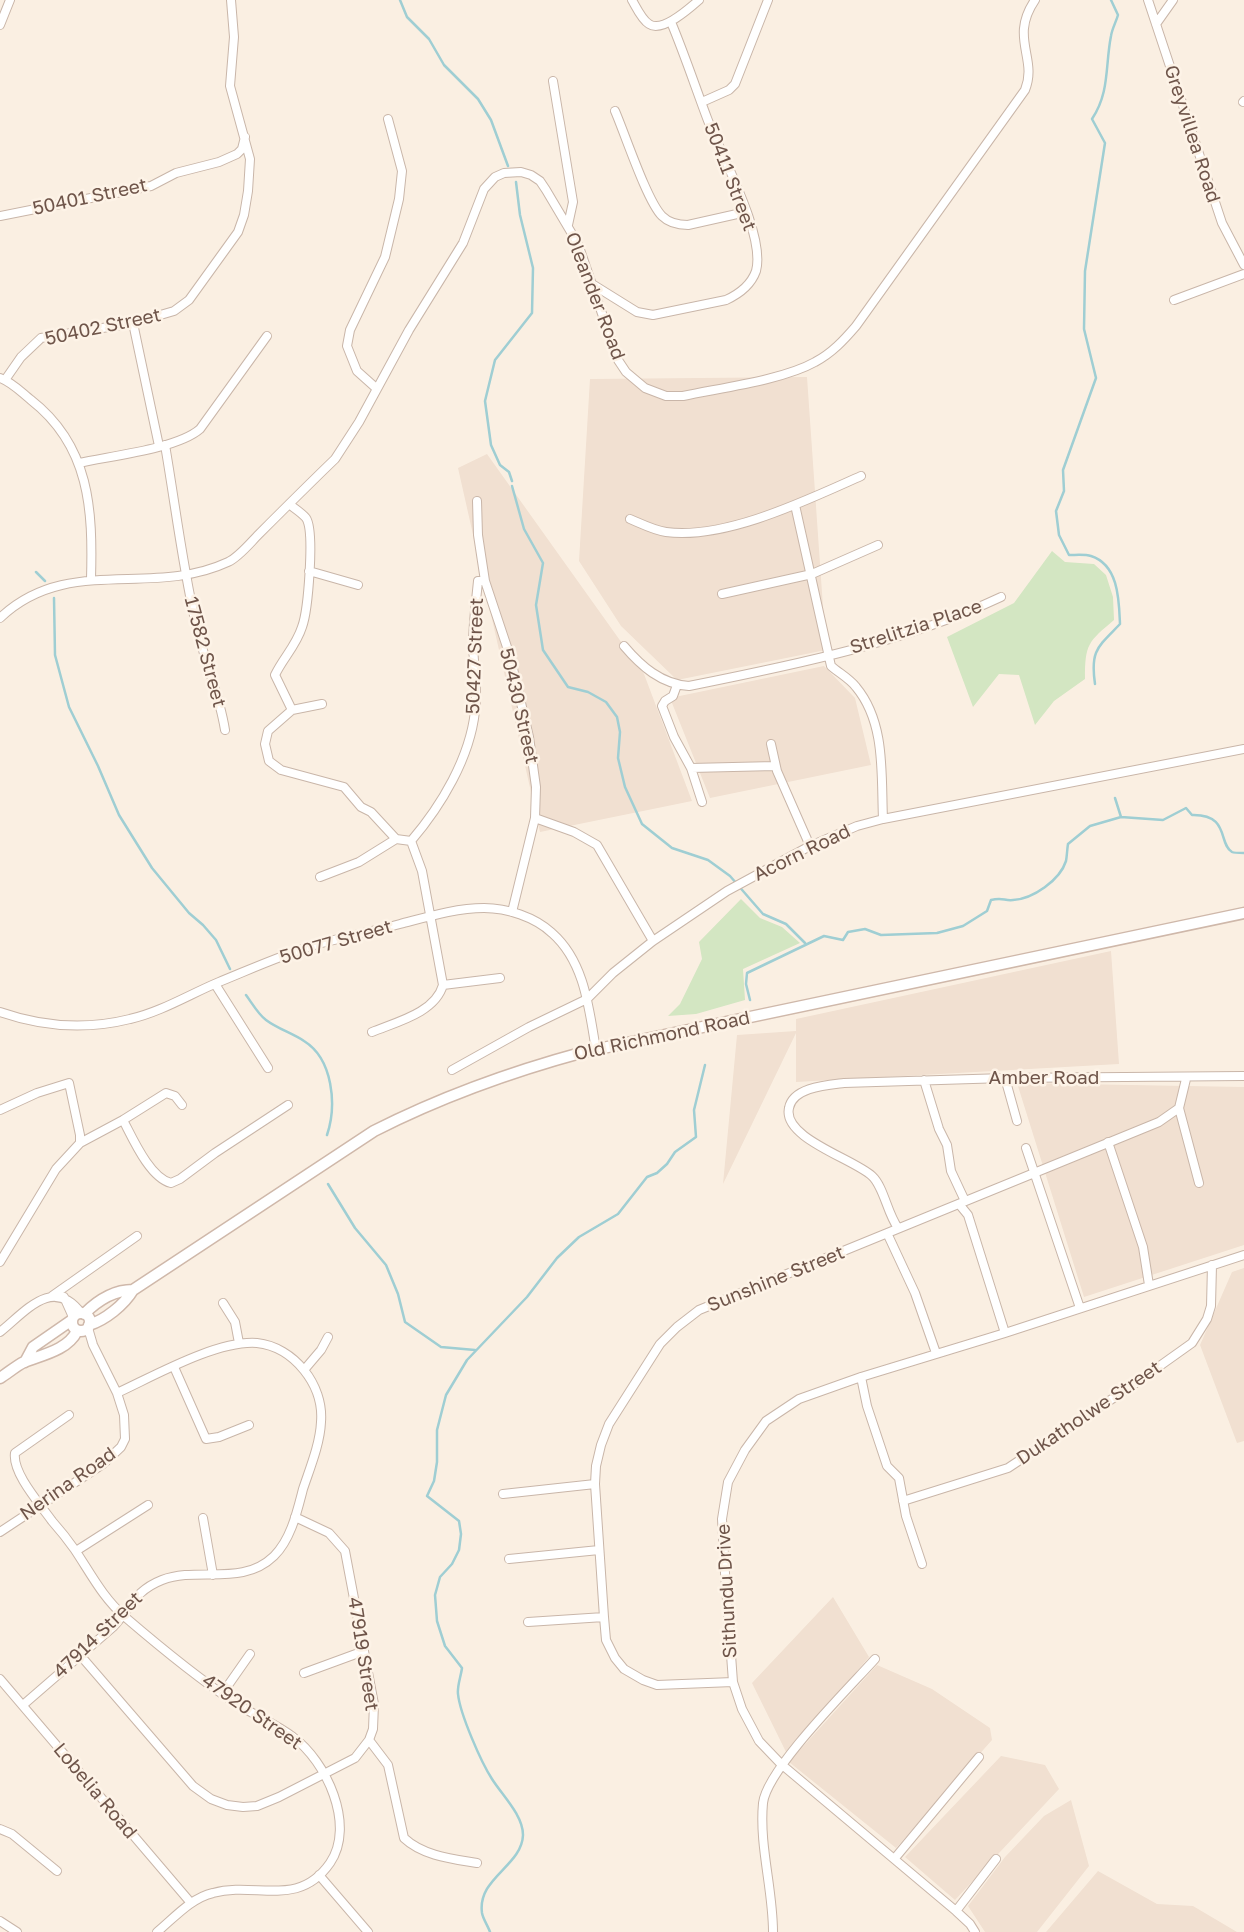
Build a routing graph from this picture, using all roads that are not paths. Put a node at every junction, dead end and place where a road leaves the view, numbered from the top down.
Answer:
1 (10, 0) edge
2 (231, 0) edge
3 (632, 0) edge
4 (699, 0) edge
5 (768, 0) edge
6 (1035, 0) edge
7 (1148, 0) edge
8 (1173, 0) edge
9 (671, 22) junction
10 (1156, 24) junction
11 (0, 25) edge
12 (553, 81) dead end
13 (702, 102) junction
14 (615, 111) dead end
15 (387, 119) dead end
16 (245, 135) junction
17 (746, 212) junction
18 (0, 216) edge
19 (568, 225) junction
20 (1244, 265) edge
21 (1244, 274) edge
22 (592, 284) junction
23 (1174, 300) dead end
24 (133, 323) junction
25 (267, 336) dead end
26 (3, 379) edge
27 (376, 388) junction
28 (162, 445) junction
29 (79, 463) junction
30 (861, 477) dead end
31 (477, 501) dead end
32 (289, 504) junction
33 (795, 505) junction
34 (630, 519) dead end
35 (878, 545) dead end
36 (309, 571) junction
37 (185, 574) junction
38 (812, 574) junction
39 (90, 579) junction
40 (482, 581) junction
41 (358, 585) dead end
42 (722, 594) dead end
43 (1001, 597) dead end
44 (0, 618) edge
45 (624, 646) dead end
46 (830, 656) junction
47 (677, 685) junction
48 (322, 704) dead end
49 (292, 710) junction
50 (225, 730) dead end
51 (771, 744) dead end
52 (1244, 749) edge
53 (775, 766) junction
54 (691, 768) junction
55 (702, 802) dead end
56 (535, 818) junction
57 (883, 819) junction
58 (396, 839) junction
59 (411, 841) junction
60 (810, 846) junction
61 (320, 877) dead end
62 (512, 912) junction
63 (1244, 913) edge
64 (431, 916) junction
65 (653, 941) junction
66 (500, 978) dead end
67 (215, 984) junction
68 (443, 985) junction
69 (587, 999) junction
70 (0, 1012) edge
71 (372, 1032) dead end
72 (596, 1050) junction
73 (268, 1068) dead end
74 (452, 1070) dead end
75 (1244, 1076) edge
76 (1005, 1078) junction
77 (1186, 1079) junction
78 (924, 1080) junction
79 (181, 1105) dead end
80 (288, 1105) dead end
81 (1179, 1108) junction
82 (0, 1110) edge
83 (123, 1121) junction
84 (1017, 1121) dead end
85 (1108, 1142) junction
86 (80, 1143) junction
87 (1026, 1148) dead end
88 (1033, 1172) junction
89 (1199, 1183) dead end
90 (962, 1203) junction
91 (898, 1228) junction
92 (887, 1233) junction
93 (137, 1236) dead end
94 (1244, 1255) edge
95 (0, 1262) edge
96 (1212, 1265) junction
97 (1149, 1285) junction
98 (52, 1296) junction
99 (223, 1303) dead end
100 (1080, 1308) junction
101 (81, 1322) junction
102 (0, 1332) edge
103 (1005, 1333) junction
104 (328, 1337) dead end
105 (239, 1343) junction
106 (936, 1353) junction
107 (25, 1362) junction
108 (174, 1367) junction
109 (304, 1370) junction
110 (861, 1377) junction
111 (0, 1378) edge
112 (117, 1393) junction
113 (69, 1415) dead end
114 (249, 1425) dead end
115 (595, 1484) junction
116 (503, 1494) dead end
117 (903, 1501) junction
118 (40, 1505) junction
119 (148, 1505) dead end
120 (295, 1517) junction
121 (203, 1518) dead end
122 (0, 1532) edge
123 (599, 1550) junction
124 (76, 1551) junction
125 (509, 1559) dead end
126 (922, 1564) dead end
127 (213, 1575) junction
128 (123, 1616) junction
129 (604, 1617) junction
130 (528, 1622) dead end
131 (364, 1651) junction
132 (250, 1654) dead end
133 (80, 1655) junction
134 (875, 1659) dead end
135 (304, 1673) dead end
136 (0, 1679) edge
137 (733, 1682) junction
138 (222, 1693) junction
139 (23, 1706) junction
140 (369, 1740) junction
141 (979, 1757) dead end
142 (782, 1765) junction
143 (324, 1776) junction
144 (0, 1829) edge
145 (894, 1858) junction
146 (996, 1859) dead end
147 (477, 1863) dead end
148 (57, 1871) dead end
149 (319, 1875) junction
150 (191, 1903) junction
151 (956, 1911) junction
152 (0, 1921) edge
153 (17, 1932) edge
154 (157, 1932) edge
155 (368, 1932) edge
156 (773, 1932) edge
157 (975, 1932) edge

1 - 11 street
2 - 16 street, 50402 Street
3 - 9 street
4 - 9 street
5 - 13 street
6 - 22 street, Oleander Road
7 - 10 street, Greyvillea Road
8 - 10 street
9 - 13 street, 50411 Street
10 - 20 street, Greyvillea Road
12 - 19 street
13 - 17 street, 50411 Street
14 - 17 street
15 - 27 street
16 - 18 street, 50401 Street
16 - 24 street, 50402 Street
17 - 22 street, 50411 Street
19 - 22 street, Oleander Road
19 - 27 street, Oleander Road
21 - 23 street
24 - 26 street, 50402 Street
24 - 28 street, 17582 Street
25 - 28 street
26 - 29 street
27 - 32 street, Oleander Road
28 - 29 street
28 - 37 street, 17582 Street
29 - 39 street
30 - 33 street
31 - 40 street, 50430 Street
32 - 36 street
32 - 37 street, Oleander Road
33 - 34 street
33 - 38 street
35 - 38 street
36 - 41 street
36 - 49 street
37 - 39 street, Oleander Road
37 - 50 street, 17582 Street
38 - 42 street
38 - 46 street
39 - 44 street, Oleander Road
40 - 56 street, 50430 Street
40 - 59 street, 50427 Street
43 - 46 street, Strelitzia Place
45 - 47 street
46 - 47 street, Strelitzia Place
46 - 57 street, Strelitzia Place
47 - 54 street
48 - 49 street
49 - 58 street
51 - 53 street
52 - 57 street, Acorn Road
53 - 54 street
53 - 60 street
54 - 55 street
56 - 62 street, 50430 Street
56 - 65 street
57 - 60 street, Acorn Road
58 - 59 street
58 - 61 street
59 - 64 street
60 - 65 street, Acorn Road
62 - 64 street, 50077 Street
62 - 69 street, 50077 Street
63 - 72 street, Old Richmond Road
64 - 67 street, 50077 Street
64 - 68 street
65 - 69 street, Acorn Road
66 - 68 street
67 - 70 street, 50077 Street
67 - 73 street
68 - 71 street
69 - 72 street, 50077 Street
69 - 74 street, Acorn Road
72 - 101 street, Old Richmond Road
75 - 77 street, Amber Road
76 - 77 street, Amber Road
76 - 78 street, Amber Road
76 - 84 street
77 - 81 street
78 - 90 street
78 - 91 street, Amber Road
79 - 83 street
80 - 83 street
81 - 85 street, Sunshine Street
81 - 89 street
82 - 86 street
83 - 86 street
85 - 88 street, Sunshine Street
85 - 97 street
86 - 95 street
87 - 88 street
88 - 90 street, Sunshine Street
88 - 100 street
90 - 91 street, Sunshine Street
90 - 103 street
91 - 92 street, Sunshine Street
92 - 106 street
92 - 115 street, Sunshine Street
93 - 98 street
94 - 96 street, Sithundu Drive
96 - 97 street, Sithundu Drive
96 - 117 street, Dukatholwe Street
97 - 100 street, Sithundu Drive
98 - 101 street
98 - 102 street
99 - 105 street
100 - 103 street, Sithundu Drive
101 - 107 street, Old Richmond Road
101 - 107 street, Old Richmond Road
101 - 112 street
103 - 106 street, Sithundu Drive
104 - 109 street
105 - 108 street, 47914 Street
105 - 109 street, 47914 Street
106 - 110 street, Sithundu Drive
107 - 111 street, Old Richmond Road
108 - 112 street, 47914 Street
108 - 114 street
109 - 120 street, 47914 Street
110 - 117 street
110 - 137 street, Sithundu Drive
112 - 118 street, Nerina Road
113 - 118 street, 47920 Street
115 - 116 street
115 - 123 street, Sunshine Street
117 - 126 street
118 - 122 street, Nerina Road
118 - 124 street, 47920 Street
119 - 124 street
120 - 127 street, 47914 Street
120 - 131 street, 47919 Street
121 - 127 street
123 - 125 street
123 - 129 street, Sunshine Street
124 - 128 street, 47920 Street
127 - 128 street, 47914 Street
128 - 133 street, 47914 Street
128 - 138 street, 47920 Street
129 - 130 street
129 - 137 street, Sunshine Street
131 - 135 street
131 - 140 street, 47919 Street
132 - 138 street
133 - 139 street, 47914 Street
133 - 143 street, 47919 Street
134 - 142 street
136 - 139 street, Lobelia Road
137 - 142 street, Sithundu Drive
138 - 143 street, 47920 Street
139 - 150 street, Lobelia Road
140 - 143 street, 47919 Street
140 - 147 street
141 - 145 street
142 - 145 street, Sithundu Drive
142 - 156 street
143 - 149 street, 47920 Street
144 - 148 street
145 - 151 street, Sithundu Drive
146 - 151 street
149 - 150 street
149 - 155 street
150 - 154 street
151 - 157 street, Sithundu Drive
152 - 153 street

